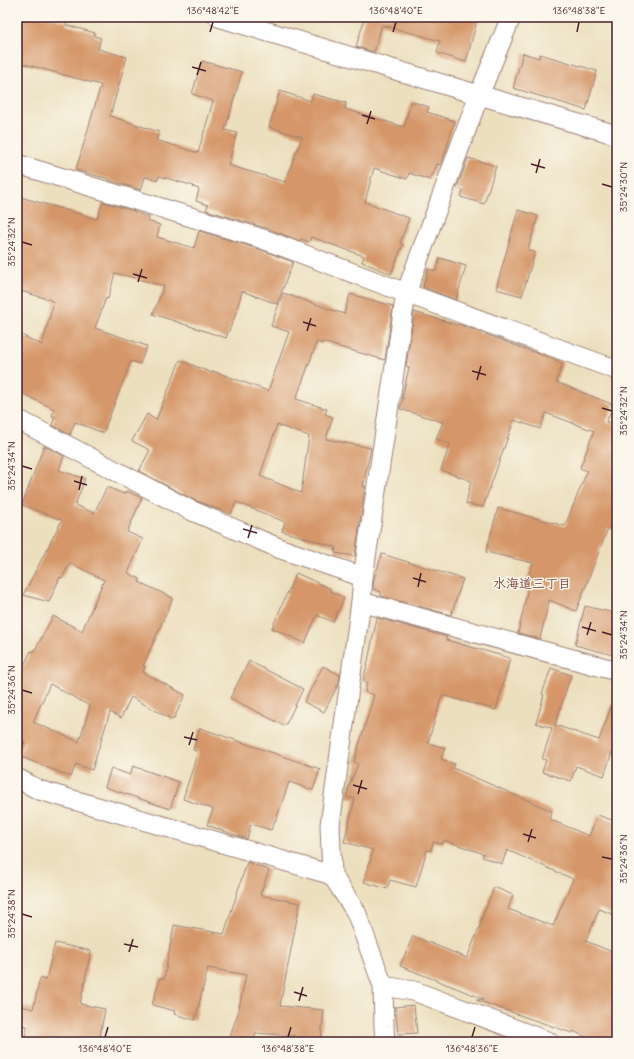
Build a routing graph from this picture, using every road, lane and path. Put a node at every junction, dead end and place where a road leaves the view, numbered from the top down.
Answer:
1 (218, 17) edge
2 (511, 17) edge
3 (479, 95) junction
4 (617, 135) edge
5 (17, 164) edge
6 (406, 293) junction
7 (617, 370) edge
8 (17, 419) edge
9 (363, 577) junction
10 (361, 602) junction
11 (617, 671) edge
12 (17, 778) edge
13 (332, 876) junction
14 (383, 986) junction
15 (385, 1042) edge
16 (549, 1042) edge

1 - 3 street
2 - 3 street
3 - 4 street
3 - 6 street
5 - 6 street
6 - 7 street
6 - 9 street
8 - 9 street
9 - 10 street
10 - 11 street
10 - 13 street
12 - 13 street
13 - 14 street
14 - 15 street
14 - 16 street

